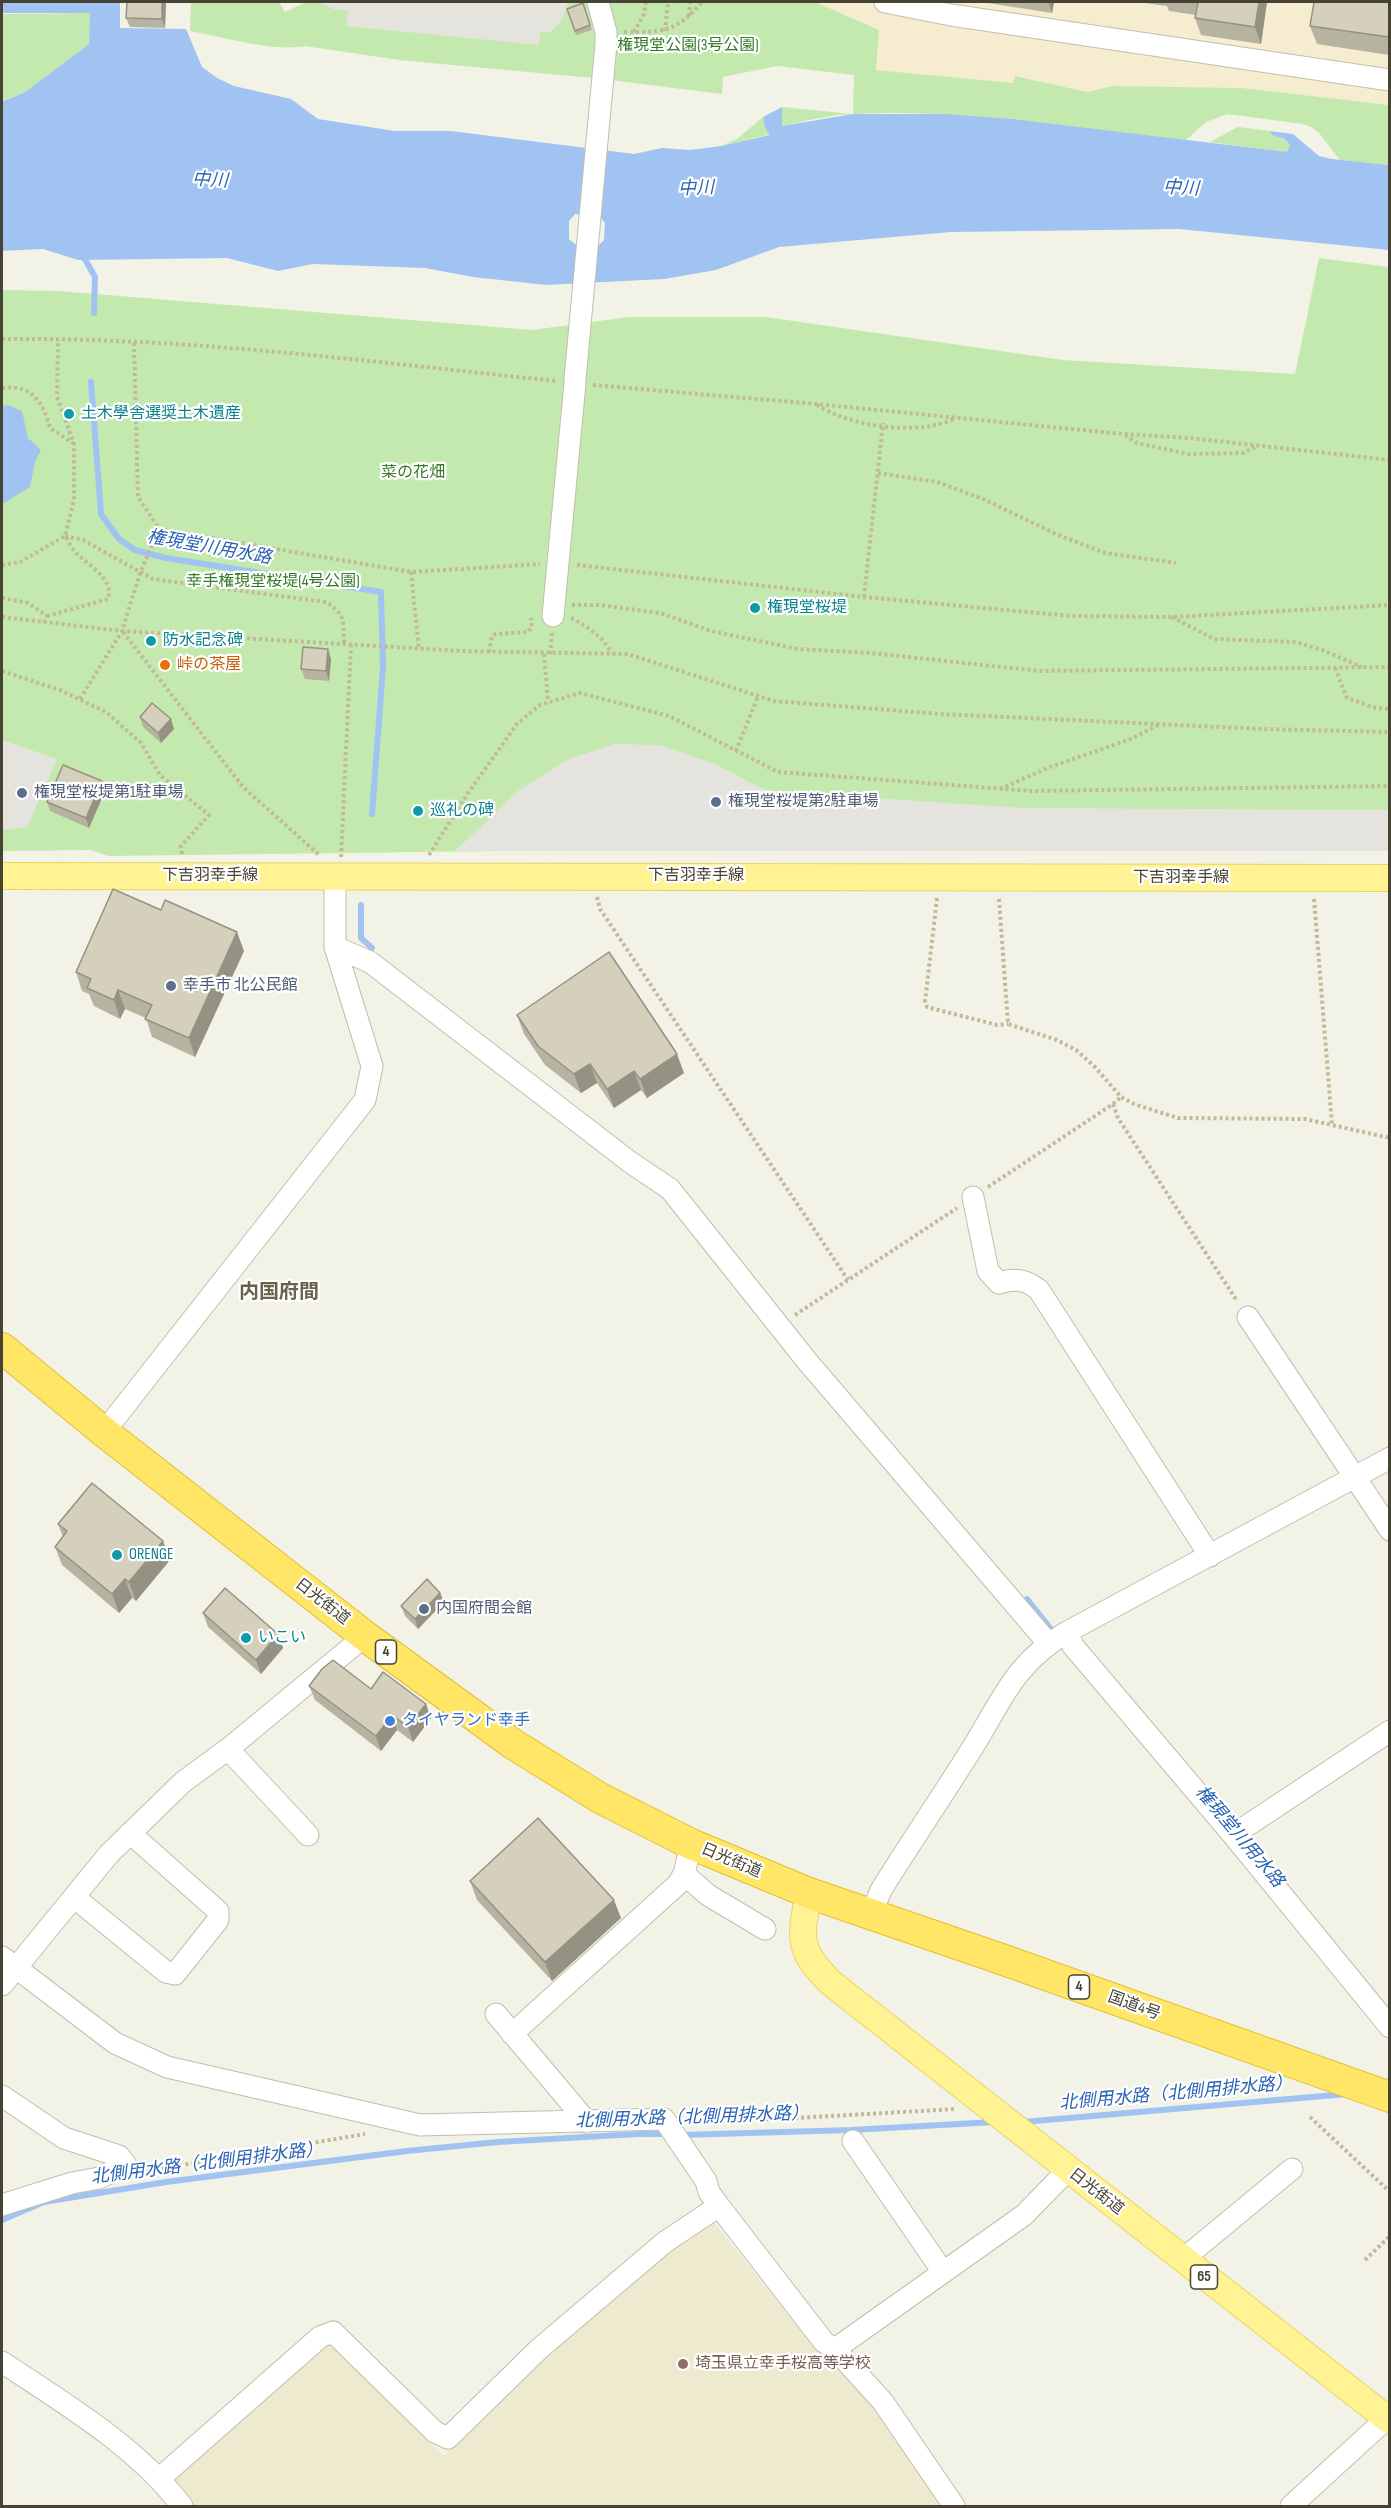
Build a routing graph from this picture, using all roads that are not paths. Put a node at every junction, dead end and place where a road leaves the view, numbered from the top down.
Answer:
1 (598, 2) edge
2 (885, 2) edge
3 (956, 8) edge
4 (1389, 80) edge
5 (554, 610) road end
6 (333, 864) junction
7 (2, 876) edge
8 (1389, 878) edge
9 (335, 947) junction
10 (973, 1197) road end
11 (1248, 1317) road end
12 (2, 1348) edge
13 (104, 1432) junction
14 (1389, 1458) edge
15 (1354, 1478) junction
16 (1389, 1530) edge
17 (1210, 1556) junction
18 (1067, 1632) junction
19 (365, 1636) junction
20 (1048, 1643) junction
21 (1389, 1731) edge
22 (228, 1749) junction
23 (130, 1833) junction
24 (308, 1835) dead end
25 (1233, 1835) junction
26 (692, 1844) junction
27 (684, 1874) junction
28 (809, 1893) junction
29 (74, 1897) junction
30 (871, 1914) junction
31 (765, 1929) dead end
32 (8, 1962) edge
33 (2, 1985) edge
34 (496, 2014) dead end
35 (1389, 2028) edge
36 (512, 2034) junction
37 (2, 2096) edge
38 (1389, 2097) edge
39 (587, 2122) junction
40 (854, 2141) dead end
41 (1292, 2169) dead end
42 (1068, 2170) junction
43 (2, 2205) edge
44 (719, 2206) junction
45 (1182, 2260) junction
46 (944, 2272) junction
47 (835, 2349) junction
48 (2, 2362) edge
49 (1388, 2420) edge
50 (160, 2478) junction
51 (182, 2506) edge
52 (954, 2506) edge
53 (1291, 2506) edge

1 - 5 street
2 - 3 street
3 - 4 street
6 - 7 main road, 下吉羽幸手線
6 - 8 main road, 下吉羽幸手線
6 - 9 street
9 - 13 street
9 - 20 street
10 - 17 street
11 - 15 street
12 - 13 highway, 日光街道 / 4
13 - 19 highway, 日光街道 / 4
14 - 15 street
15 - 16 street
15 - 17 street
17 - 18 street
18 - 20 street
18 - 25 street
19 - 22 street
19 - 26 highway, 日光街道 / 4
20 - 30 street
21 - 25 street
22 - 23 street
22 - 24 street
23 - 29 street
23 - 29 street
25 - 35 street
26 - 27 street
26 - 28 highway, 日光街道 / 4
27 - 31 street
27 - 36 street
28 - 30 highway, 国道4号 / 4
28 - 42 main road, 日光街道 / 65
29 - 32 street
30 - 38 highway, 国道4号 / 4
32 - 33 street
32 - 39 street
34 - 36 street
36 - 39 street
37 - 43 street
39 - 44 street
40 - 46 street
41 - 45 street
42 - 45 main road, 日光街道 / 65
42 - 46 street
44 - 47 street
44 - 50 street
45 - 49 main road, 日光街道 / 65
46 - 47 street
47 - 52 street
48 - 50 street
49 - 53 street
50 - 51 street

